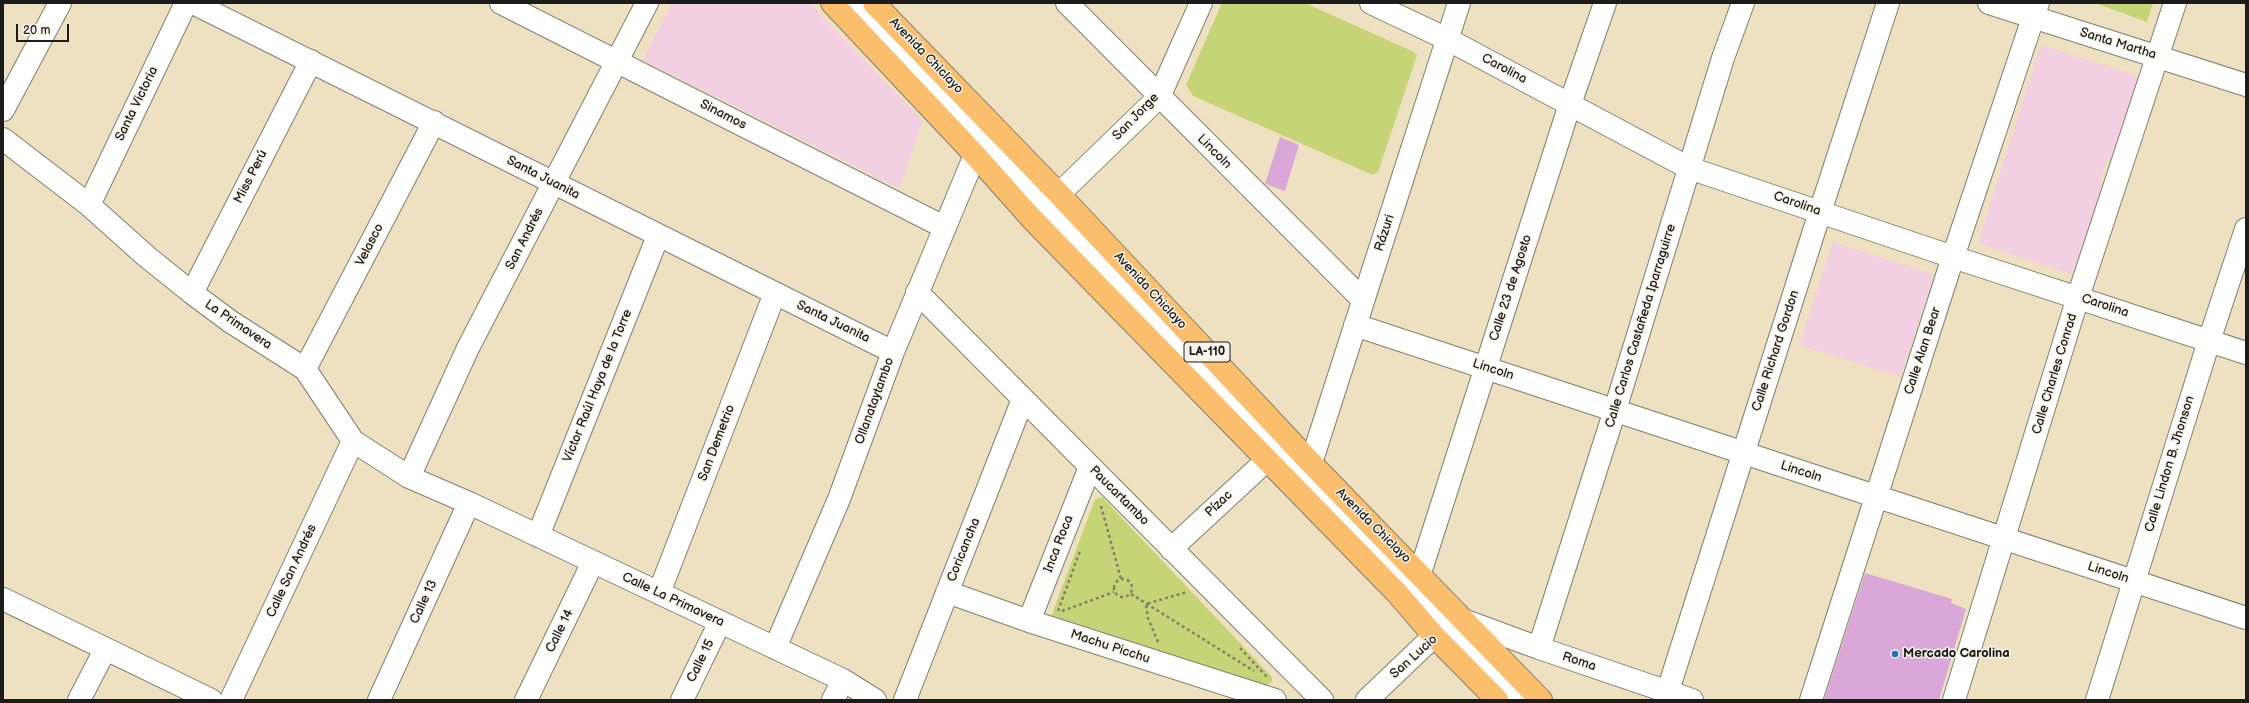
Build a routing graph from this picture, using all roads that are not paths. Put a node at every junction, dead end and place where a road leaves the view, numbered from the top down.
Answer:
1 (60, 3) edge
2 (186, 3) edge
3 (193, 3) edge
4 (501, 3) edge
5 (647, 3) edge
6 (832, 3) edge
7 (856, 3) edge
8 (874, 3) edge
9 (1067, 3) edge
10 (1201, 3) edge
11 (1371, 3) edge
12 (1459, 3) edge
13 (1605, 3) edge
14 (1743, 3) edge
15 (1888, 3) edge
16 (1989, 3) edge
17 (2175, 3) edge
18 (2036, 11) edge
19 (1447, 38) junction
20 (2158, 56) junction
21 (311, 61) junction
22 (618, 62) junction
23 (2246, 85) edge
24 (1159, 97) junction
25 (1570, 104) junction
26 (3, 110) edge
27 (434, 122) junction
28 (3, 138) edge
29 (975, 154) junction
30 (1689, 168) junction
31 (554, 184) junction
32 (1059, 194) junction
33 (89, 205) junction
34 (1820, 212) junction
35 (944, 227) junction
36 (2246, 229) edge
37 (658, 236) junction
38 (1953, 257) junction
39 (918, 292) junction
40 (192, 293) junction
41 (774, 293) junction
42 (2078, 297) junction
43 (1363, 300) junction
44 (1355, 325) junction
45 (2209, 340) junction
46 (894, 352) junction
47 (2246, 353) edge
48 (1486, 368) junction
49 (305, 369) junction
50 (1023, 399) junction
51 (1615, 410) junction
52 (353, 441) junction
53 (1743, 453) junction
54 (1266, 460) junction
55 (1311, 463) junction
56 (1090, 467) junction
57 (409, 477) junction
58 (1877, 497) junction
59 (469, 503) junction
60 (538, 536) junction
61 (2004, 539) junction
62 (1171, 549) junction
63 (594, 562) junction
64 (1420, 573) junction
65 (2134, 581) junction
66 (947, 592) junction
67 (659, 593) junction
68 (3, 600) edge
69 (2246, 618) edge
70 (1029, 621) junction
71 (720, 622) junction
72 (1451, 629) junction
73 (775, 648) junction
74 (1538, 648) junction
75 (105, 650) junction
76 (843, 680) junction
77 (1666, 696) edge
78 (79, 700) edge
79 (211, 700) edge
80 (231, 700) edge
81 (379, 700) edge
82 (526, 700) edge
83 (682, 700) edge
84 (833, 700) edge
85 (875, 700) edge
86 (905, 700) edge
87 (1275, 700) edge
88 (1322, 700) edge
89 (1367, 700) edge
90 (1497, 700) edge
91 (1521, 700) edge
92 (1541, 700) edge
93 (1692, 700) edge
94 (1811, 700) edge
95 (1954, 700) edge
96 (2097, 700) edge

1 - 26 street
2 - 33 street, Santa Victoria
3 - 21 street, Santa Juanita
4 - 22 street, Sinamos
5 - 22 street, San Andrés
6 - 29 main road, Avenida Chiclayo / LA-110
7 - 72 street, Avenida Chiclayo
8 - 32 main road, Avenida Chiclayo / LA-110
9 - 24 street, Lincoln
10 - 24 street, San Jorge
11 - 19 street, Carolina
12 - 19 street, Rázuri
13 - 25 street, Calle 23 de Agosto
14 - 30 street, Calle Carlos Castañeda Iparraguirre
15 - 34 street, Calle Richard Gordon
16 - 18 street, Santa Martha
17 - 20 street, Calle Charles Conrad
18 - 20 street, Santa Martha
18 - 38 street, Calle Alan Bear
19 - 25 street, Carolina
19 - 43 street, Rázuri
20 - 23 street, Santa Martha
20 - 42 street, Calle Charles Conrad
21 - 27 street, Santa Juanita
21 - 40 street, Miss Perú
22 - 31 street, San Andrés
22 - 35 street, Sinamos
24 - 32 street, San Jorge
24 - 43 street, Lincoln
25 - 30 street, Carolina
25 - 48 street, Calle 23 de Agosto
27 - 31 street, Santa Juanita
27 - 49 street, Velasco
28 - 33 street, La Primavera
29 - 35 street, Ollanataytambo
29 - 54 main road, Avenida Chiclayo / LA-110
30 - 34 street, Carolina
30 - 51 street, Calle Carlos Castañeda Iparraguirre
31 - 37 street, Santa Juanita
31 - 57 street, San Andrés
32 - 55 main road, Avenida Chiclayo / LA-110
33 - 40 street, La Primavera
34 - 38 street, Carolina
34 - 53 street, Calle Richard Gordon
35 - 39 street, Ollanataytambo
36 - 45 street, Calle Lindon B. Jhonson
37 - 41 street, Santa Juanita
37 - 60 street, Víctor Raúl Haya de la Torre
38 - 42 street, Carolina
38 - 58 street, Calle Alan Bear
39 - 46 street, Ollanataytambo
39 - 50 street, Paucartambo
40 - 49 street, La Primavera
41 - 46 street, Santa Juanita
41 - 67 street, San Demetrio
42 - 45 street, Carolina
42 - 61 street, Calle Charles Conrad
43 - 44 street, Rázuri
44 - 48 street, Lincoln
44 - 55 street, Rázuri
45 - 47 street, Carolina
45 - 65 street, Calle Lindon B. Jhonson
46 - 73 street, Ollanataytambo
48 - 51 street, Lincoln
48 - 64 street, Calle 23 de Agosto
49 - 52 street, La Primavera
50 - 56 street, Paucartambo
50 - 66 street, Coricancha
51 - 53 street, Lincoln
51 - 74 street, Calle Carlos Castañeda Iparraguirre
52 - 57 street, La Primavera
52 - 80 street, Calle San Andrés
53 - 58 street, Lincoln
53 - 77 street, Calle Richard Gordon
54 - 62 street, Pízac
54 - 72 main road, Avenida Chiclayo / LA-110
55 - 64 main road, Avenida Chiclayo / LA-110
56 - 62 street, Paucartambo
56 - 70 street, Inca Roca
57 - 59 street, La Primavera
58 - 61 street, Lincoln
58 - 94 street, Calle Alan Bear
59 - 60 street, Calle La Primavera
59 - 81 street, Calle 13
60 - 63 street, Calle La Primavera
61 - 65 street, Lincoln
61 - 95 street, Calle Charles Conrad
62 - 88 street, Paucartambo
63 - 67 street, Calle La Primavera
63 - 82 street, Calle 14
64 - 72 main road, Avenida Chiclayo / LA-110
65 - 69 street, Lincoln
65 - 96 street, Calle Lindon B. Jhonson
66 - 70 street, Machu Picchu
66 - 86 street, Coricancha
67 - 71 street, Calle La Primavera
68 - 75 street
70 - 87 street, Machu Picchu
71 - 73 street, Calle La Primavera
71 - 83 street, Calle 15
72 - 74 street, Roma
72 - 89 street, San Lucio
72 - 90 main road, Avenida Chiclayo / LA-110
72 - 91 street, Avenida Chiclayo
72 - 92 main road, Avenida Chiclayo / LA-110
73 - 76 street, Calle La Primavera
74 - 77 street, Roma
75 - 78 street
75 - 79 street
76 - 84 street
76 - 85 street, Calle La Primavera
77 - 93 street, Roma

